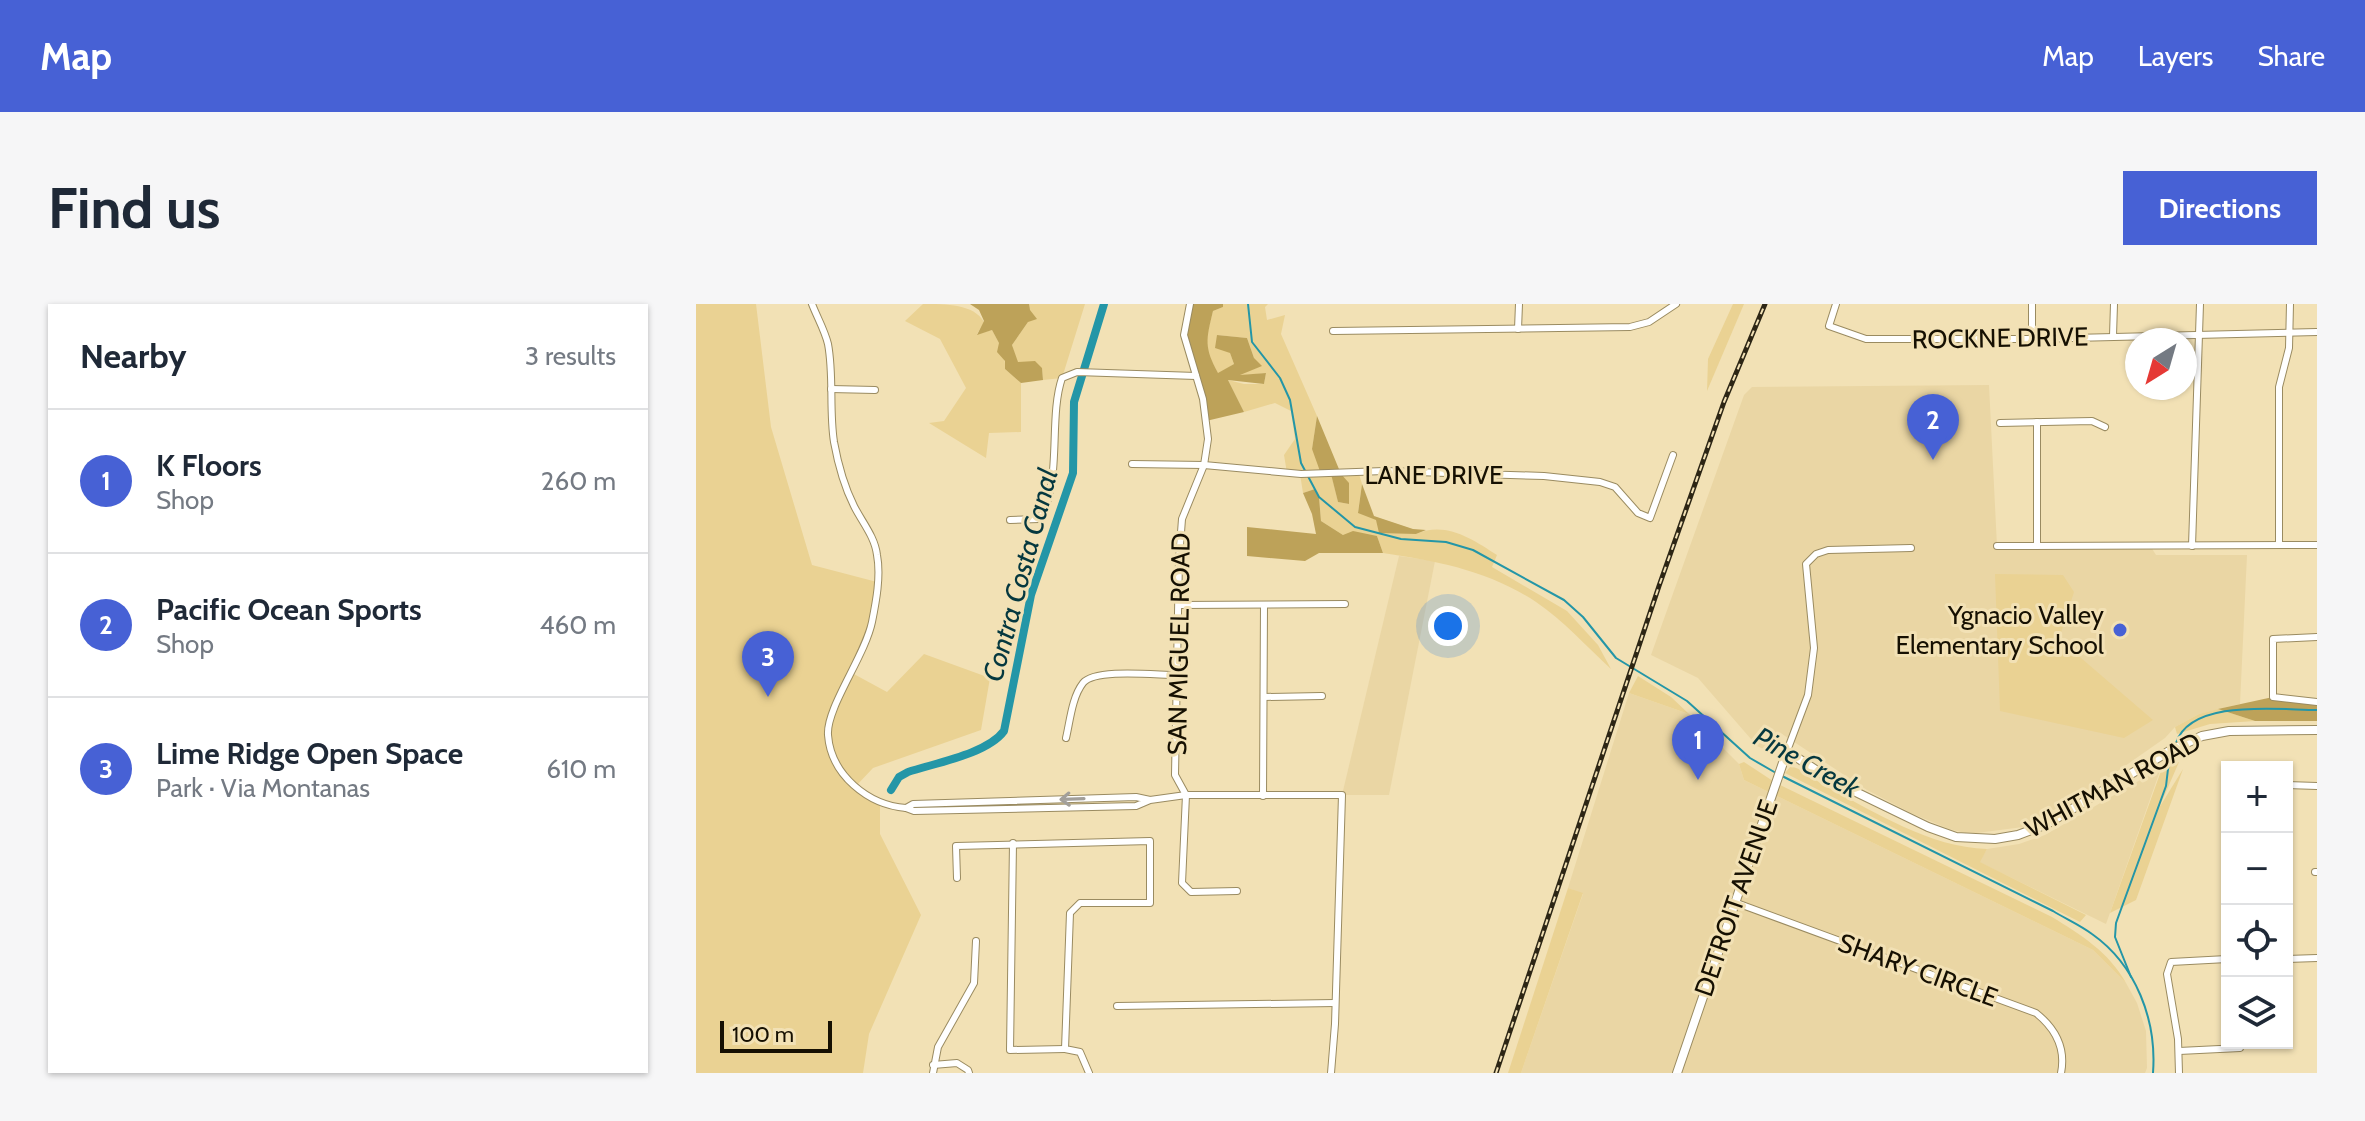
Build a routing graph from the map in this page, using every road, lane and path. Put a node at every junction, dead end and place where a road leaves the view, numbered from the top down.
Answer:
1 (812, 304) edge
2 (1190, 304) edge
3 (1519, 304) edge
4 (1676, 304) edge
5 (1836, 304) edge
6 (2032, 304) edge
7 (2114, 304) edge
8 (2200, 304) edge
9 (2290, 304) edge
10 (1518, 329) junction
11 (1333, 331) dead end
12 (2317, 332) edge
13 (2290, 333) junction
14 (2198, 335) junction
15 (2113, 336) junction
16 (2032, 339) junction
17 (1196, 376) junction
18 (831, 389) junction
19 (875, 390) dead end
20 (2037, 422) junction
21 (2000, 423) dead end
22 (2105, 427) dead end
23 (1673, 455) dead end
24 (1132, 464) dead end
25 (1204, 465) junction
26 (1010, 520) dead end
27 (2279, 545) junction
28 (2317, 545) edge
29 (1997, 546) dead end
30 (2037, 546) junction
31 (2192, 546) junction
32 (1911, 548) dead end
33 (1345, 604) dead end
34 (1179, 605) junction
35 (1264, 605) junction
36 (2317, 637) edge
37 (1176, 675) junction
38 (1322, 696) dead end
39 (1264, 697) junction
40 (2317, 702) edge
41 (2317, 730) edge
42 (1066, 738) dead end
43 (1787, 751) junction
44 (2293, 785) edge
45 (2317, 786) edge
46 (1186, 795) junction
47 (1263, 796) junction
48 (1013, 843) junction
49 (957, 878) dead end
50 (1237, 891) dead end
51 (1734, 902) junction
52 (976, 941) dead end
53 (2317, 958) edge
54 (2221, 959) edge
55 (2293, 959) edge
56 (1335, 1003) junction
57 (1117, 1006) dead end
58 (1065, 1049) junction
59 (2221, 1049) edge
60 (2179, 1051) junction
61 (933, 1069) edge
62 (969, 1073) edge
63 (1089, 1073) edge
64 (1331, 1073) edge
65 (1677, 1073) edge
66 (2061, 1073) edge
67 (2179, 1073) edge

1 - 18 street
2 - 17 street, SAN MIGUEL ROAD
3 - 10 street
4 - 10 street
5 - 16 street, ROCKNE DRIVE
6 - 16 street
7 - 15 street
8 - 14 street
9 - 13 street
10 - 11 street
12 - 13 street, ROCKNE DRIVE
13 - 14 street, ROCKNE DRIVE
13 - 27 street
14 - 15 street, ROCKNE DRIVE
14 - 31 street
15 - 16 street, ROCKNE DRIVE
17 - 25 street, SAN MIGUEL ROAD
17 - 26 street
18 - 19 street
18 - 46 street
20 - 21 street
20 - 22 street
20 - 30 street
23 - 25 street, LANE DRIVE
24 - 25 street, LANE DRIVE
25 - 34 street, SAN MIGUEL ROAD
27 - 28 street
27 - 31 street
29 - 30 street
30 - 31 street
32 - 43 street, DETROIT AVENUE
33 - 35 street
34 - 35 street
34 - 37 street, SAN MIGUEL ROAD
35 - 39 street
36 - 40 street
37 - 42 street
37 - 46 street, SAN MIGUEL ROAD
38 - 39 street
39 - 47 street
41 - 43 street, WHITMAN ROAD
43 - 51 street, DETROIT AVENUE
44 - 45 street
46 - 47 street
46 - 50 street, SAN MIGUEL ROAD
47 - 56 street
48 - 49 street
48 - 58 street
48 - 58 street
51 - 65 street, DETROIT AVENUE
51 - 66 street, SHARY CIRCLE
52 - 61 street
53 - 55 street
54 - 60 street
56 - 57 street
56 - 64 street
58 - 63 street
59 - 60 street
60 - 67 street
61 - 62 street

